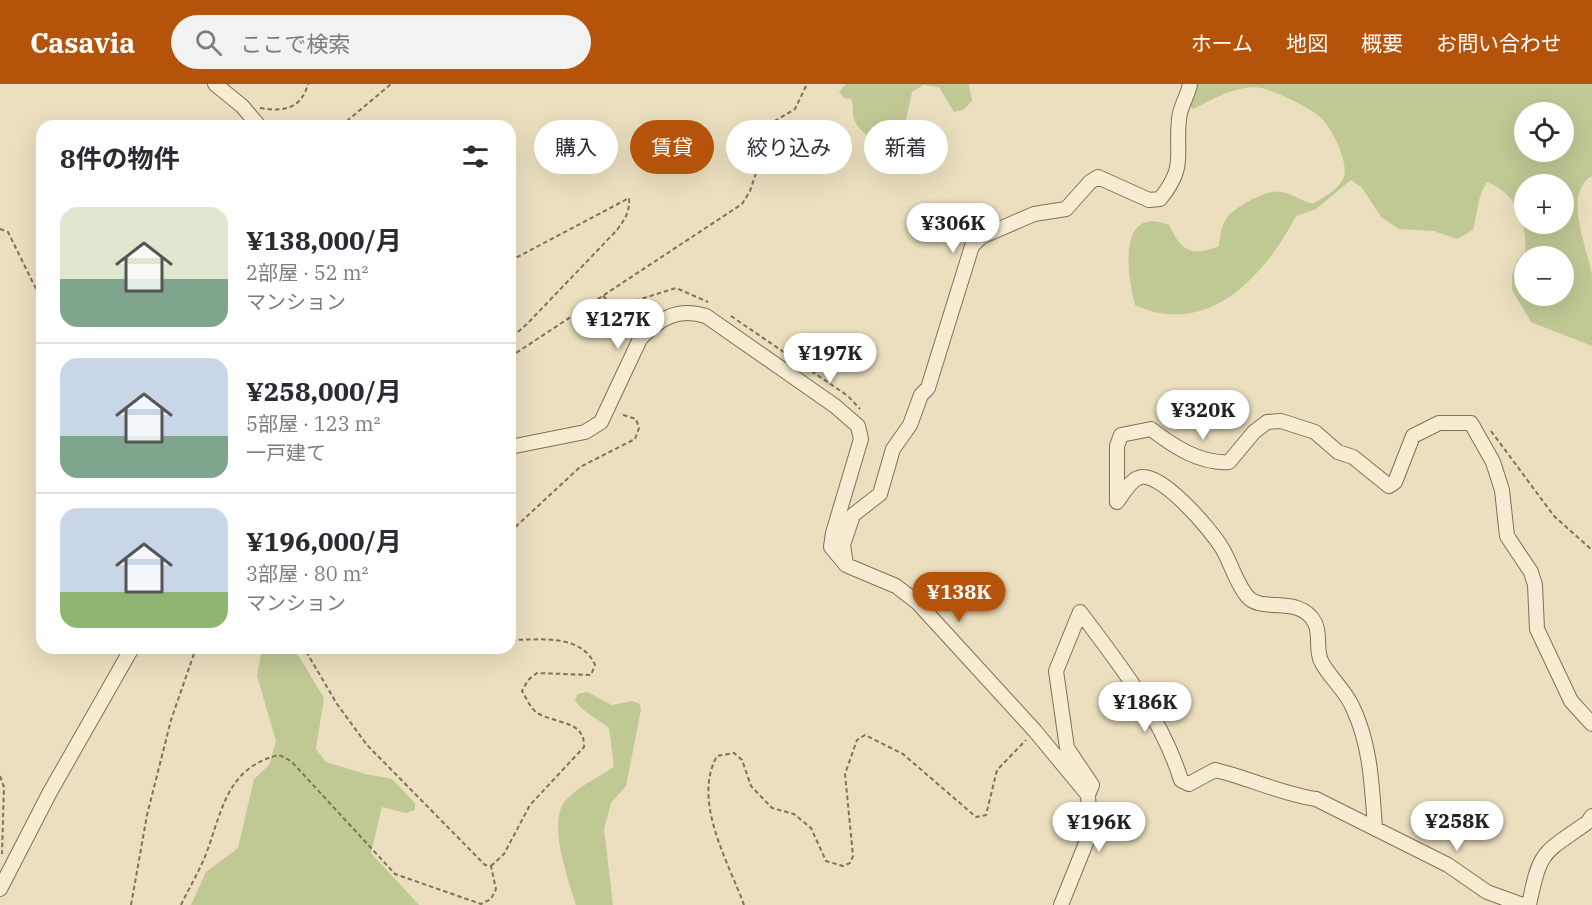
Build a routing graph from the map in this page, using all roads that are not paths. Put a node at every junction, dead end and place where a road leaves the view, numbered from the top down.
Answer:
1 (215, 84) edge
2 (1190, 84) edge
3 (254, 120) edge
4 (516, 446) edge
5 (846, 565) junction
6 (129, 654) edge
7 (1592, 724) edge
8 (1088, 795) junction
9 (1592, 816) edge
10 (1375, 828) junction
11 (1, 886) edge
12 (1061, 905) edge
13 (1523, 905) edge
14 (1529, 905) edge

1 - 3 street
2 - 5 street
4 - 5 street
5 - 8 street
6 - 11 street
7 - 10 street
8 - 10 street
8 - 12 street
9 - 14 street
10 - 13 street

